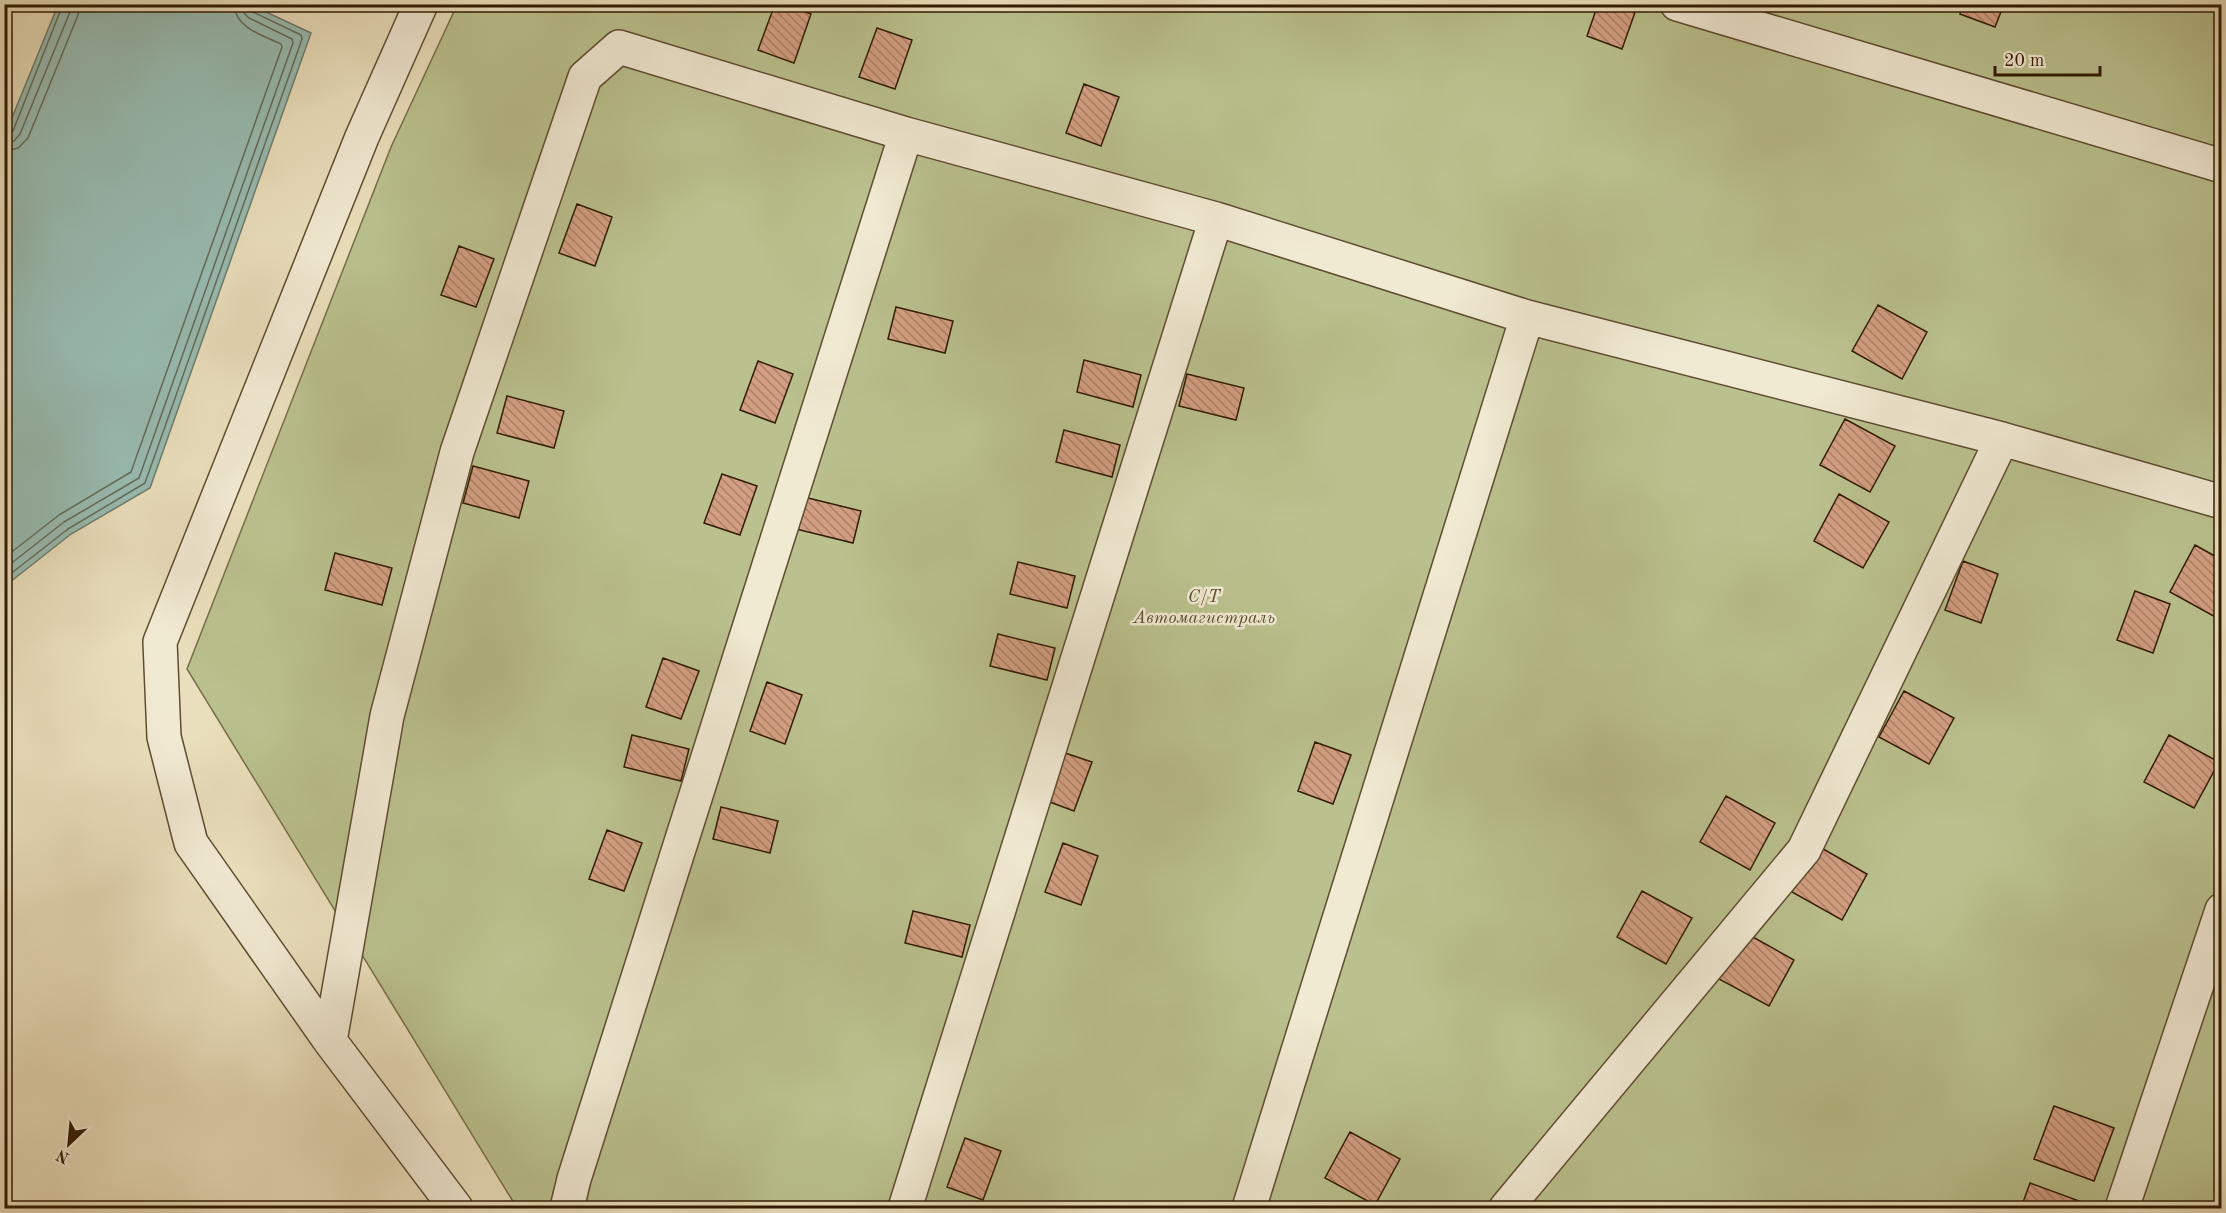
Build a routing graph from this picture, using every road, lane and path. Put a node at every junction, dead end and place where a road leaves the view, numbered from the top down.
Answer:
1 (421, 4) edge
2 (1680, 5) edge
3 (906, 134) junction
4 (2222, 166) edge
5 (1216, 219) junction
6 (1527, 317) junction
7 (2002, 439) junction
8 (2222, 502) edge
9 (2222, 910) edge
10 (330, 1041) junction
11 (456, 1209) edge
12 (567, 1209) edge
13 (905, 1209) edge
14 (1249, 1209) edge
15 (1506, 1209) edge
16 (2122, 1209) edge

1 - 10 lane
2 - 4 lane
3 - 5 lane
3 - 10 lane
3 - 12 lane
5 - 6 lane
5 - 13 lane
6 - 7 lane
6 - 14 lane
7 - 8 lane
7 - 15 lane
9 - 16 lane
10 - 11 lane

